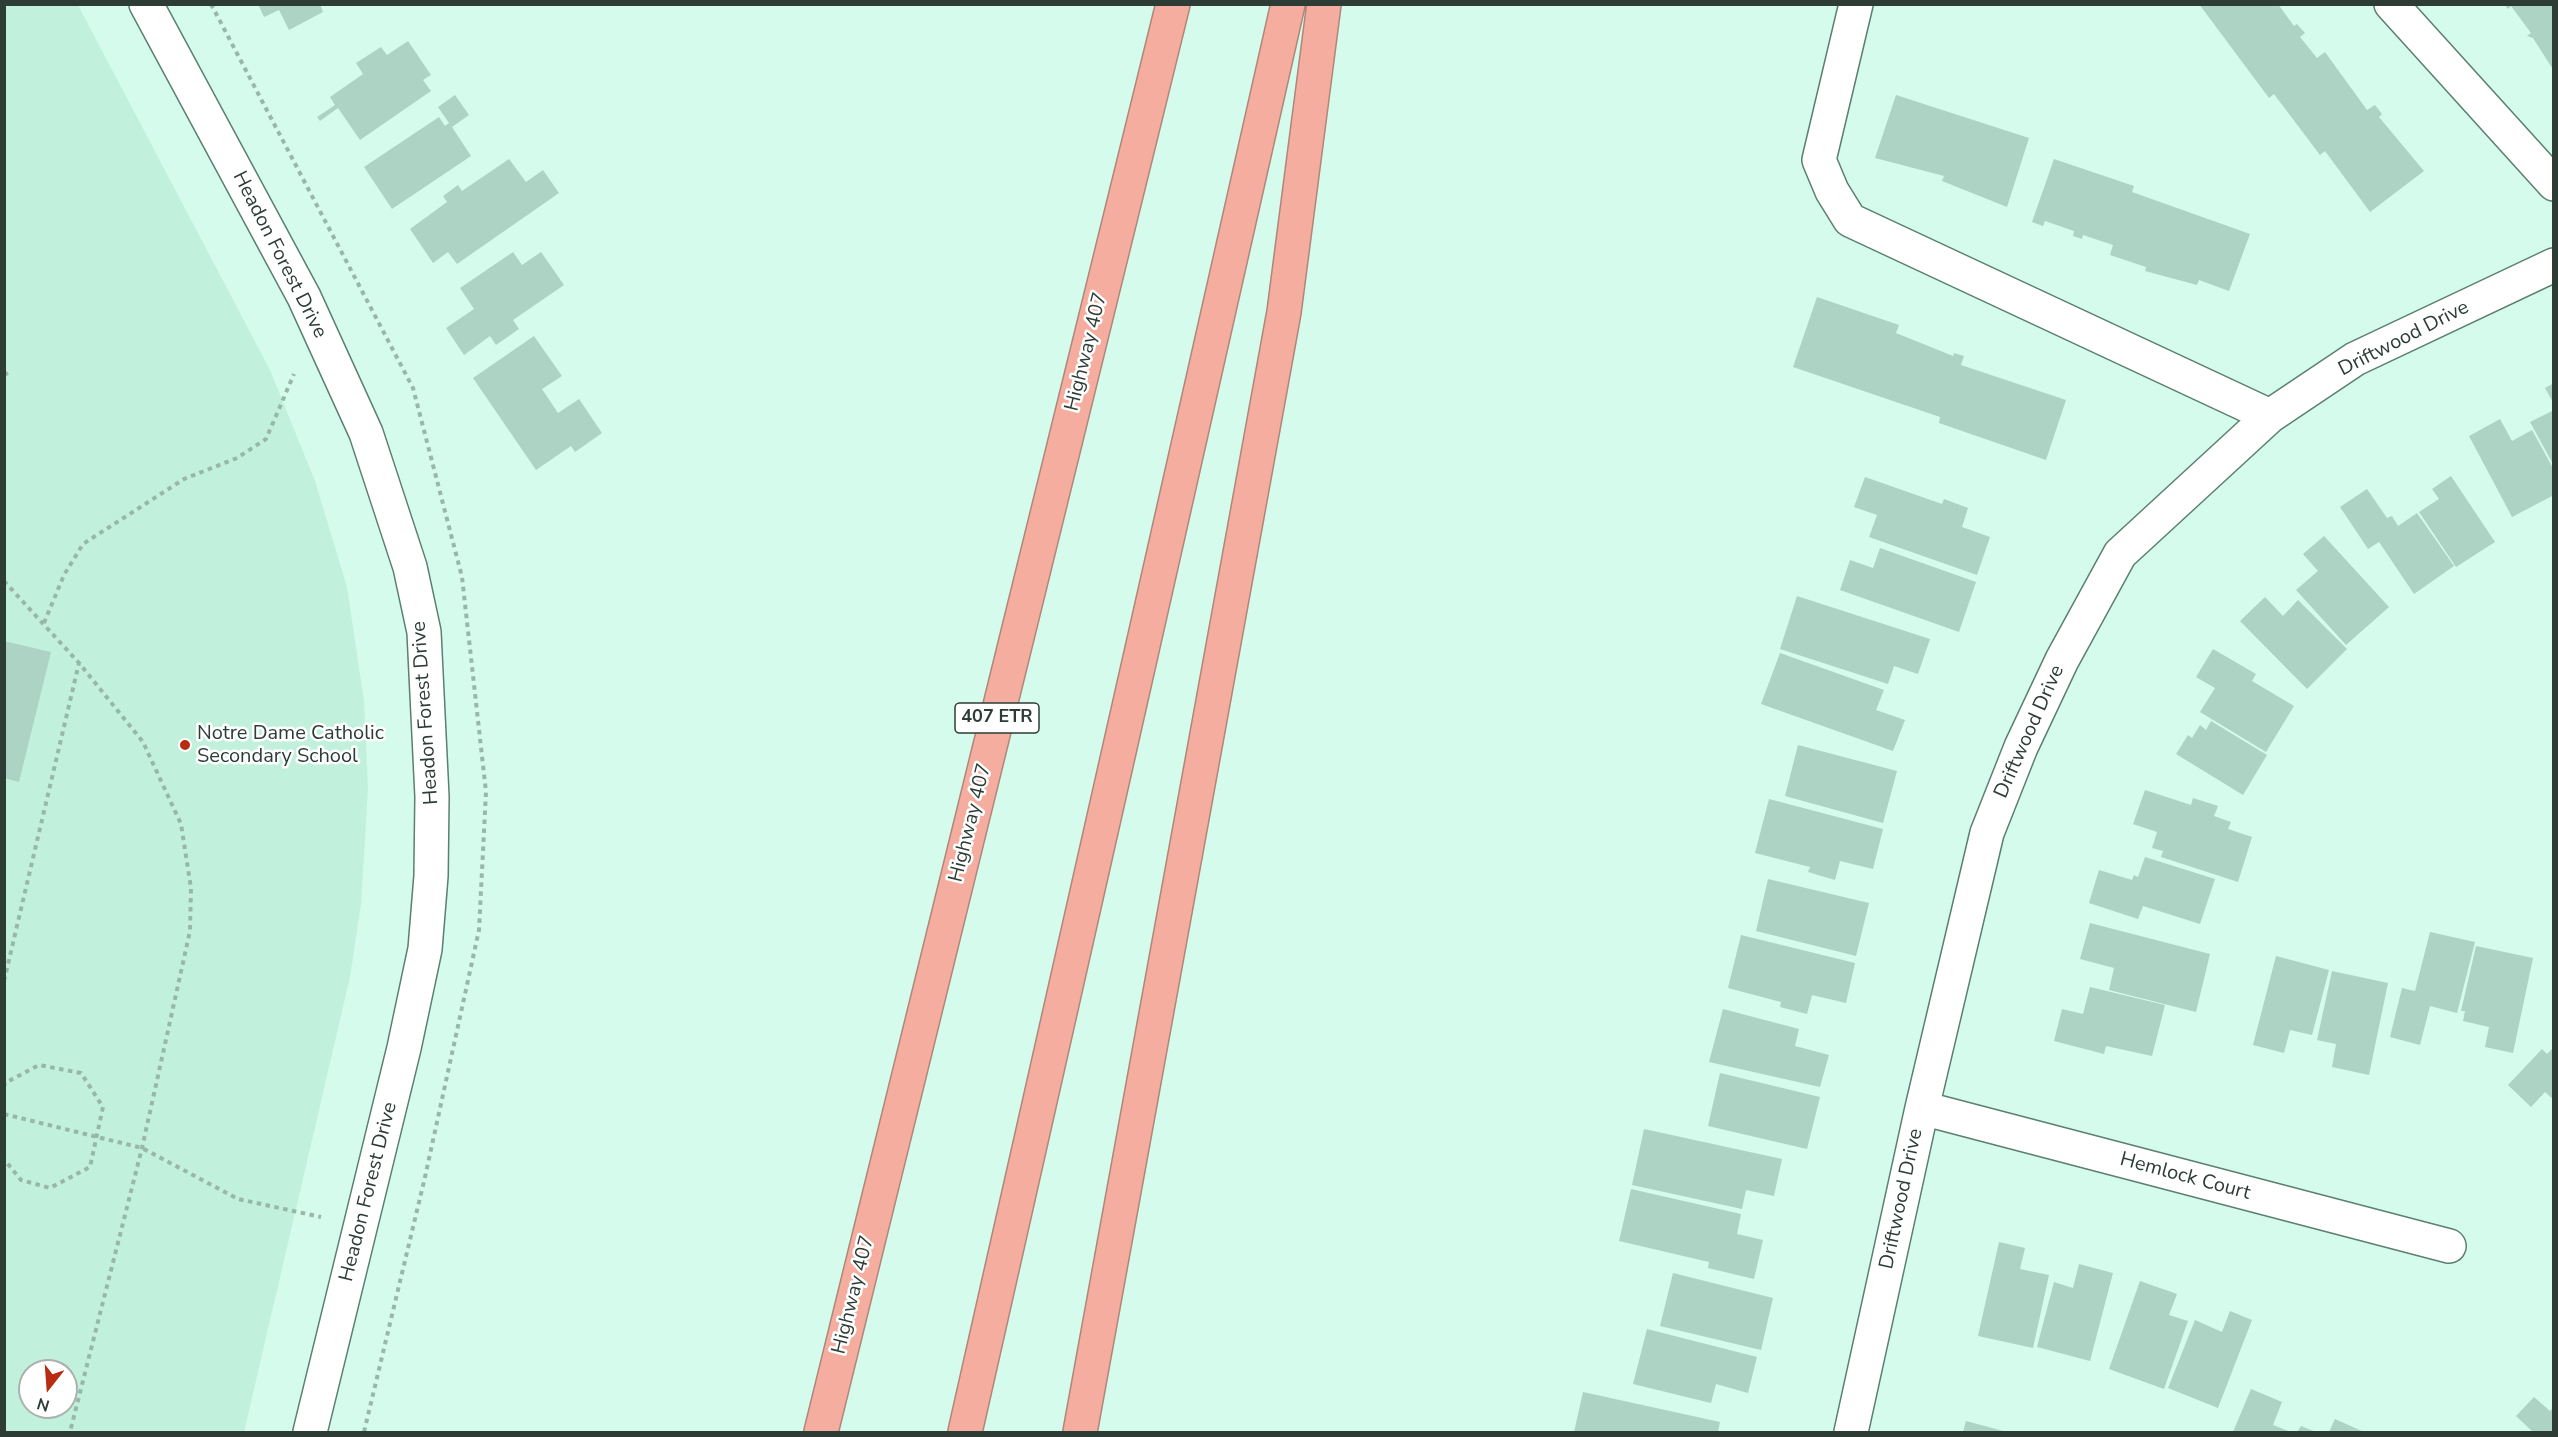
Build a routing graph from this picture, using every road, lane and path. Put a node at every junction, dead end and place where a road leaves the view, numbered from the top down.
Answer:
1 (146, 4) edge
2 (1173, 4) edge
3 (1288, 4) edge
4 (1324, 4) edge
5 (1856, 4) edge
6 (2391, 4) edge
7 (2553, 184) edge
8 (2553, 265) edge
9 (320, 333) junction
10 (2270, 416) junction
11 (4, 581) edge
12 (44, 623) junction
13 (79, 663) junction
14 (6, 969) edge
15 (4, 981) edge
16 (4, 1087) edge
17 (1922, 1108) junction
18 (4, 1114) edge
19 (97, 1137) junction
20 (142, 1148) junction
21 (4, 1159) edge
22 (304, 1213) dead end
23 (2449, 1246) dead end
24 (70, 1432) edge
25 (310, 1432) edge
26 (820, 1432) edge
27 (965, 1432) edge
28 (1080, 1432) edge
29 (1851, 1432) edge

1 - 9 street, Headon Forest Drive
2 - 26 highway, Highway 407 / 407 ETR
3 - 27 highway
4 - 28 highway
5 - 10 street
6 - 7 street
8 - 10 street, Driftwood Drive
9 - 12 path
9 - 25 street, Headon Forest Drive
10 - 17 street, Driftwood Drive
11 - 12 path
12 - 13 path
13 - 14 path
13 - 20 path
14 - 15 path
16 - 19 path
17 - 23 street, Hemlock Court
17 - 29 street, Driftwood Drive
18 - 19 path
19 - 20 path
19 - 21 path
20 - 22 path
20 - 24 path

